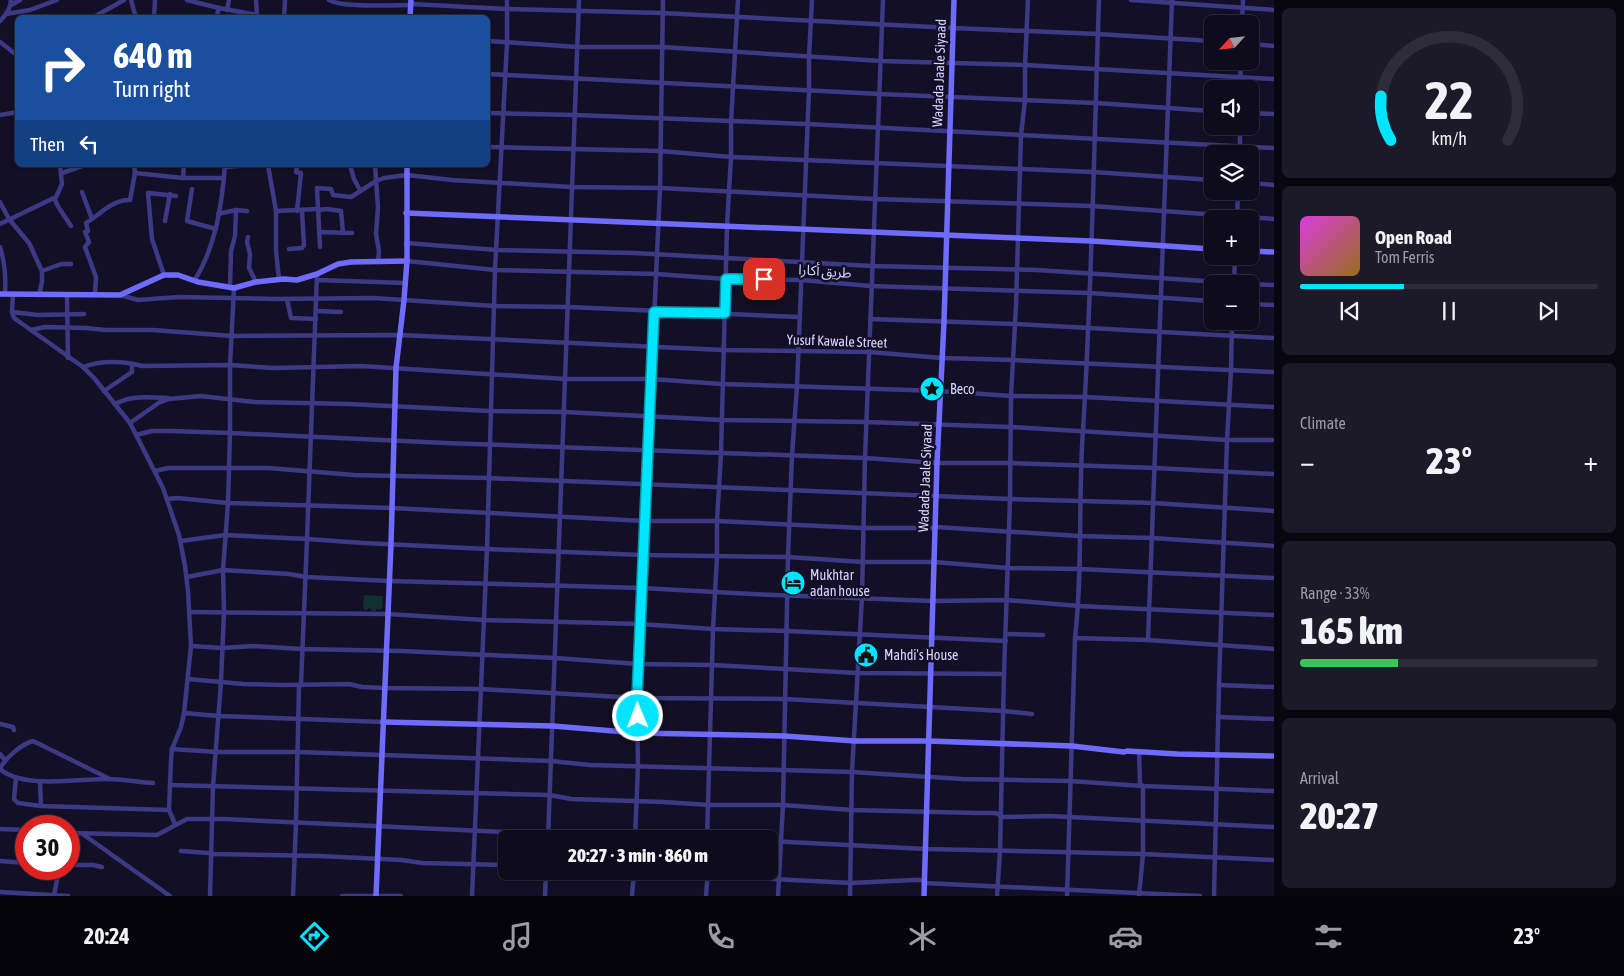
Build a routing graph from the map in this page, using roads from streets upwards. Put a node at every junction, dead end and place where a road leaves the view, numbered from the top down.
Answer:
1 (20, 0) edge
2 (57, 0) edge
3 (124, 0) edge
4 (132, 0) edge
5 (155, 0) edge
6 (188, 0) edge
7 (229, 0) edge
8 (256, 0) edge
9 (285, 0) edge
10 (329, 0) edge
11 (507, 0) edge
12 (580, 0) edge
13 (663, 0) edge
14 (738, 0) edge
15 (812, 0) edge
16 (883, 0) edge
17 (954, 0) edge
18 (1028, 0) edge
19 (1100, 0) edge
20 (1131, 0) edge
21 (1243, 0) edge
22 (11, 2) edge
23 (371, 2) edge
24 (1172, 2) edge
25 (411, 3) edge
26 (219, 8) junction
27 (1243, 8) junction
28 (507, 9) junction
29 (227, 10) junction
30 (1274, 10) edge
31 (579, 11) junction
32 (662, 13) junction
33 (6, 14) junction
34 (97, 15) edge
35 (135, 15) edge
36 (154, 15) edge
37 (217, 15) edge
38 (252, 15) edge
39 (257, 15) edge
40 (284, 15) edge
41 (1243, 15) edge
42 (737, 17) junction
43 (0, 21) edge
44 (811, 21) junction
45 (882, 25) junction
46 (953, 28) junction
47 (1026, 32) junction
48 (1098, 34) junction
49 (1170, 38) junction
50 (1204, 40) edge
51 (0, 42) edge
52 (490, 42) edge
53 (507, 43) junction
54 (1259, 45) edge
55 (1274, 46) edge
56 (578, 47) junction
57 (662, 47) junction
58 (734, 52) junction
59 (15, 54) edge
60 (809, 56) junction
61 (881, 61) junction
62 (952, 62) junction
63 (1025, 64) junction
64 (1097, 69) junction
65 (1240, 70) edge
66 (490, 74) edge
67 (1170, 74) junction
68 (505, 76) junction
69 (1240, 78) junction
70 (577, 79) junction
71 (1274, 79) edge
72 (662, 83) junction
73 (733, 87) junction
74 (809, 90) junction
75 (880, 94) junction
76 (951, 97) junction
77 (1025, 100) junction
78 (1096, 103) junction
79 (1168, 107) junction
80 (1204, 110) edge
81 (15, 112) edge
82 (490, 113) edge
83 (1259, 113) edge
84 (503, 114) junction
85 (1274, 114) edge
86 (0, 115) edge
87 (575, 115) junction
88 (662, 118) junction
89 (731, 122) junction
90 (807, 124) junction
91 (878, 129) junction
92 (950, 132) junction
93 (1021, 135) junction
94 (1095, 138) junction
95 (1167, 142) junction
96 (1211, 145) edge
97 (490, 147) edge
98 (503, 148) junction
99 (1259, 148) edge
100 (1274, 148) edge
101 (574, 150) junction
102 (660, 151) junction
103 (732, 157) junction
104 (806, 159) junction
105 (877, 164) junction
106 (948, 166) junction
107 (60, 167) edge
108 (79, 167) edge
109 (134, 167) edge
110 (184, 167) edge
111 (225, 167) edge
112 (268, 167) edge
113 (297, 167) edge
114 (351, 167) edge
115 (376, 167) edge
116 (407, 167) edge
117 (1021, 169) junction
118 (1094, 172) junction
119 (62, 173) junction
120 (135, 173) junction
121 (407, 175) junction
122 (1166, 176) junction
123 (183, 178) junction
124 (224, 178) junction
125 (1204, 179) edge
126 (376, 180) junction
127 (500, 183) junction
128 (1259, 184) edge
129 (1274, 185) edge
130 (572, 187) junction
131 (660, 188) junction
132 (192, 189) dead end
133 (360, 190) junction
134 (729, 190) junction
135 (82, 192) dead end
136 (170, 194) junction
137 (804, 194) junction
138 (176, 196) dead end
139 (54, 198) junction
140 (875, 199) junction
141 (947, 200) junction
142 (0, 202) edge
143 (1020, 203) junction
144 (1092, 206) junction
145 (236, 210) junction
146 (276, 210) junction
147 (247, 211) dead end
148 (300, 211) junction
149 (319, 211) junction
150 (406, 212) junction
151 (1164, 212) junction
152 (218, 214) junction
153 (1204, 215) edge
154 (498, 216) junction
155 (9, 219) junction
156 (571, 219) junction
157 (1259, 219) edge
158 (1274, 219) edge
159 (92, 220) junction
160 (165, 221) dead end
161 (658, 223) junction
162 (0, 224) edge
163 (71, 226) dead end
164 (727, 226) junction
165 (216, 229) junction
166 (803, 229) junction
167 (319, 232) junction
168 (873, 232) junction
169 (343, 233) junction
170 (352, 233) dead end
171 (947, 235) junction
172 (248, 237) dead end
173 (1017, 238) junction
174 (1091, 241) junction
175 (406, 243) junction
176 (1162, 245) junction
177 (0, 247) edge
178 (320, 247) dead end
179 (1204, 248) edge
180 (289, 249) dead end
181 (496, 250) junction
182 (1259, 251) edge
183 (570, 252) junction
184 (1274, 252) edge
185 (657, 254) junction
186 (726, 258) junction
187 (378, 261) junction
188 (407, 261) junction
189 (802, 262) junction
190 (71, 264) dead end
191 (872, 266) junction
192 (945, 269) junction
193 (495, 270) junction
194 (1017, 270) junction
195 (42, 271) junction
196 (569, 273) junction
197 (656, 274) junction
198 (1090, 274) junction
199 (164, 275) junction
200 (317, 277) junction
201 (1162, 278) junction
202 (279, 279) junction
203 (726, 279) junction
204 (194, 280) junction
205 (801, 280) junction
206 (1204, 281) edge
207 (256, 282) junction
208 (405, 283) junction
209 (1259, 284) edge
210 (1274, 285) edge
211 (871, 286) junction
212 (232, 287) junction
213 (945, 288) junction
214 (1017, 291) junction
215 (1089, 293) junction
216 (3, 294) edge
217 (12, 294) junction
218 (95, 294) junction
219 (39, 295) junction
220 (67, 295) junction
221 (120, 295) junction
222 (318, 298) junction
223 (1160, 298) junction
224 (234, 299) junction
225 (288, 299) junction
226 (404, 300) junction
227 (1204, 301) edge
228 (1259, 304) edge
229 (1274, 305) edge
230 (495, 306) junction
231 (568, 307) junction
232 (317, 311) junction
233 (12, 312) junction
234 (341, 312) dead end
235 (654, 312) junction
236 (725, 313) junction
237 (68, 314) junction
238 (84, 314) dead end
239 (799, 317) junction
240 (316, 319) junction
241 (870, 320) junction
242 (944, 322) junction
243 (1016, 324) junction
244 (68, 328) junction
245 (1088, 328) junction
246 (31, 330) junction
247 (1232, 330) edge
248 (1159, 331) junction
249 (314, 335) junction
250 (400, 335) junction
251 (232, 336) junction
252 (1232, 336) junction
253 (1274, 338) edge
254 (493, 340) junction
255 (566, 342) junction
256 (653, 346) junction
257 (723, 350) junction
258 (798, 351) junction
259 (869, 352) junction
260 (68, 358) junction
261 (942, 358) junction
262 (1013, 360) junction
263 (132, 364) junction
264 (1087, 364) junction
265 (230, 366) junction
266 (1157, 366) junction
267 (83, 367) junction
268 (314, 367) junction
269 (396, 368) junction
270 (1231, 370) junction
271 (1274, 372) edge
272 (492, 374) junction
273 (565, 379) junction
274 (652, 379) junction
275 (722, 384) junction
276 (797, 386) junction
277 (868, 389) junction
278 (104, 391) junction
279 (940, 391) junction
280 (1011, 396) junction
281 (1086, 397) junction
282 (169, 399) junction
283 (230, 401) junction
284 (1156, 401) junction
285 (115, 404) junction
286 (314, 404) junction
287 (1229, 405) junction
288 (396, 407) junction
289 (1274, 407) edge
290 (490, 411) junction
291 (564, 412) junction
292 (649, 416) junction
293 (722, 420) junction
294 (795, 420) junction
295 (866, 422) junction
296 (130, 423) junction
297 (939, 425) junction
298 (1010, 427) junction
299 (1083, 432) junction
300 (230, 433) junction
301 (136, 436) junction
302 (1156, 436) junction
303 (312, 437) junction
304 (1227, 440) junction
305 (1274, 440) edge
306 (395, 441) junction
307 (489, 444) junction
308 (562, 446) junction
309 (648, 451) junction
310 (721, 454) junction
311 (792, 455) junction
312 (865, 458) junction
313 (937, 463) junction
314 (1010, 463) junction
315 (1082, 466) junction
316 (228, 468) junction
317 (1155, 468) junction
318 (154, 471) junction
319 (309, 471) junction
320 (1226, 472) junction
321 (1274, 474) edge
322 (394, 475) junction
323 (488, 478) junction
324 (561, 482) junction
325 (647, 485) junction
326 (719, 488) junction
327 (791, 491) junction
328 (864, 492) junction
329 (936, 496) junction
330 (167, 499) junction
331 (1010, 499) junction
332 (1080, 501) junction
333 (228, 503) junction
334 (1154, 503) junction
335 (309, 505) junction
336 (392, 508) junction
337 (1226, 508) junction
338 (1274, 511) edge
339 (487, 514) junction
340 (560, 517) junction
341 (645, 521) junction
342 (717, 521) junction
343 (790, 525) junction
344 (936, 527) junction
345 (862, 528) junction
346 (1009, 532) junction
347 (225, 535) junction
348 (1079, 536) junction
349 (1152, 538) junction
350 (307, 539) junction
351 (181, 541) junction
352 (1224, 542) junction
353 (391, 544) junction
354 (1274, 546) edge
355 (487, 549) junction
356 (558, 551) junction
357 (643, 555) junction
358 (717, 557) junction
359 (788, 557) junction
360 (863, 562) junction
361 (934, 562) junction
362 (1008, 568) junction
363 (1079, 569) junction
364 (223, 570) junction
365 (1150, 573) junction
366 (1224, 576) junction
367 (187, 577) junction
368 (306, 577) junction
369 (1274, 578) edge
370 (389, 581) junction
371 (485, 583) junction
372 (557, 587) junction
373 (642, 588) junction
374 (715, 592) junction
375 (787, 595) junction
376 (862, 597) junction
377 (1007, 600) junction
378 (933, 601) junction
379 (1079, 606) junction
380 (1150, 609) junction
381 (190, 612) junction
382 (224, 612) junction
383 (303, 613) junction
384 (388, 614) junction
385 (1222, 614) junction
386 (1274, 615) edge
387 (484, 620) junction
388 (556, 622) junction
389 (640, 624) junction
390 (713, 630) junction
391 (787, 631) junction
392 (860, 634) junction
393 (1006, 634) junction
394 (1043, 635) dead end
395 (932, 636) junction
396 (1075, 638) junction
397 (1148, 640) junction
398 (1006, 641) junction
399 (191, 646) junction
400 (1221, 646) junction
401 (222, 648) junction
402 (1274, 648) edge
403 (301, 649) junction
404 (387, 651) junction
405 (482, 656) junction
406 (555, 658) junction
407 (638, 664) junction
408 (712, 665) junction
409 (787, 668) junction
410 (857, 673) junction
411 (931, 673) junction
412 (1004, 674) junction
413 (188, 679) junction
414 (221, 682) junction
415 (300, 685) junction
416 (1219, 685) junction
417 (1274, 687) edge
418 (385, 688) junction
419 (480, 689) junction
420 (552, 692) junction
421 (637, 698) junction
422 (711, 699) junction
423 (785, 699) junction
424 (856, 704) junction
425 (930, 708) junction
426 (1003, 711) junction
427 (184, 713) junction
428 (1032, 714) dead end
429 (219, 716) junction
430 (1218, 717) junction
431 (297, 719) junction
432 (1274, 719) edge
433 (383, 722) junction
434 (0, 724) edge
435 (480, 724) junction
436 (553, 726) junction
437 (14, 730) dead end
438 (638, 733) junction
439 (710, 734) junction
440 (784, 736) junction
441 (854, 741) junction
442 (928, 741) junction
443 (1002, 744) junction
444 (1072, 746) junction
445 (172, 749) junction
446 (216, 752) junction
447 (298, 752) junction
448 (1140, 752) junction
449 (0, 754) edge
450 (382, 755) junction
451 (1217, 755) junction
452 (1274, 756) edge
453 (478, 758) junction
454 (6, 760) junction
455 (552, 761) junction
456 (638, 766) junction
457 (0, 769) edge
458 (710, 769) junction
459 (783, 771) junction
460 (852, 772) junction
461 (927, 776) junction
462 (16, 778) junction
463 (109, 778) junction
464 (1000, 780) junction
465 (1070, 781) junction
466 (40, 782) junction
467 (154, 783) dead end
468 (170, 785) junction
469 (213, 786) junction
470 (1143, 786) junction
471 (296, 787) junction
472 (1217, 789) junction
473 (381, 791) junction
474 (1274, 791) edge
475 (475, 792) junction
476 (550, 795) junction
477 (636, 802) junction
478 (709, 805) junction
479 (783, 805) junction
480 (41, 806) junction
481 (170, 810) junction
482 (852, 810) junction
483 (926, 812) junction
484 (1000, 815) junction
485 (1070, 817) junction
486 (213, 819) junction
487 (1142, 821) junction
488 (296, 822) junction
489 (175, 824) junction
490 (1216, 824) junction
491 (379, 825) junction
492 (1274, 826) edge
493 (0, 829) edge
494 (15, 830) edge
495 (474, 830) junction
496 (548, 830) edge
497 (635, 830) edge
498 (708, 830) edge
499 (498, 832) edge
500 (80, 834) edge
501 (83, 834) junction
502 (780, 841) junction
503 (850, 845) junction
504 (926, 849) junction
505 (1000, 851) junction
506 (182, 852) dead end
507 (212, 854) junction
508 (1068, 854) junction
509 (1142, 854) junction
510 (294, 856) junction
511 (377, 858) junction
512 (1215, 858) junction
513 (1274, 860) edge
514 (0, 861) edge
515 (15, 862) edge
516 (80, 865) edge
517 (473, 865) junction
518 (498, 865) edge
519 (102, 867) dead end
520 (57, 880) edge
521 (546, 880) edge
522 (633, 880) edge
523 (707, 880) edge
524 (778, 880) junction
525 (851, 883) junction
526 (924, 883) junction
527 (998, 886) junction
528 (1067, 890) junction
529 (0, 892) edge
530 (1139, 894) edge
531 (55, 895) edge
532 (376, 895) edge
533 (68, 896) edge
534 (170, 896) edge
535 (210, 896) edge
536 (293, 896) edge
537 (342, 896) edge
538 (401, 896) edge
539 (472, 896) edge
540 (545, 896) edge
541 (632, 896) edge
542 (706, 896) edge
543 (778, 896) edge
544 (850, 896) edge
545 (924, 896) edge
546 (997, 896) edge
547 (1067, 896) edge
548 (1200, 896) edge
549 (1214, 896) edge

1 - 22 street
2 - 33 street
3 - 34 street
4 - 35 street
5 - 36 street
6 - 26 street
7 - 29 street
8 - 39 street
9 - 40 street
10 - 23 street
11 - 28 street
12 - 31 street
13 - 32 street
14 - 42 street
15 - 44 street
16 - 45 street
17 - 46 street, Wadada Jaale Siyaad
18 - 47 street
19 - 48 street
20 - 24 street
21 - 27 street
22 - 33 street
23 - 25 street
24 - 27 street
24 - 49 street
25 - 28 street
26 - 29 street
26 - 37 street
27 - 30 street
27 - 41 street
28 - 31 street
28 - 53 street
29 - 38 street
31 - 32 street
31 - 56 street
32 - 42 street
32 - 57 street
33 - 43 street
42 - 44 street
42 - 58 street
44 - 45 street
44 - 60 street
45 - 46 street
45 - 61 street
46 - 47 street
46 - 62 street, Wadada Jaale Siyaad
47 - 48 street
47 - 63 street
48 - 49 street
48 - 64 street
49 - 50 street
49 - 67 street
51 - 59 street
52 - 53 street
53 - 56 street
53 - 68 street
54 - 55 street
56 - 57 street
56 - 70 street
57 - 58 street
57 - 72 street
58 - 60 street
58 - 73 street
60 - 61 street
60 - 74 street
61 - 62 street
61 - 75 street
62 - 63 street
62 - 76 street, Wadada Jaale Siyaad
63 - 64 street
63 - 77 street
64 - 67 street
64 - 78 street
65 - 69 street
66 - 68 street
67 - 69 street
67 - 79 street
68 - 70 street
68 - 84 street
69 - 71 street
70 - 72 street
70 - 87 street
72 - 73 street
72 - 88 street
73 - 74 street
73 - 89 street
74 - 75 street
74 - 90 street
75 - 76 street
75 - 91 street
76 - 77 street
76 - 92 street, Wadada Jaale Siyaad
77 - 78 street
77 - 93 street
78 - 79 street
78 - 94 street
79 - 80 street
79 - 95 street
81 - 86 street
82 - 84 street
83 - 85 street
84 - 87 street
84 - 98 street
87 - 88 street
87 - 101 street
88 - 89 street
88 - 102 street
89 - 90 street
89 - 103 street
90 - 91 street
90 - 104 street
91 - 92 street
91 - 105 street
92 - 93 street
92 - 106 street, Wadada Jaale Siyaad
93 - 94 street
93 - 117 street
94 - 95 street
94 - 118 street
95 - 96 street
95 - 122 street
97 - 98 street
98 - 101 street
98 - 127 street
99 - 100 street
101 - 102 street
101 - 130 street
102 - 103 street
102 - 131 street
103 - 104 street
103 - 134 street
104 - 105 street
104 - 137 street
105 - 106 street
105 - 140 street
106 - 117 street
106 - 141 street, Wadada Jaale Siyaad
107 - 119 street
108 - 119 street
109 - 120 street
110 - 123 street
111 - 124 street
112 - 146 street
113 - 148 street
114 - 133 street
115 - 126 street
116 - 121 street
117 - 118 street
117 - 143 street
118 - 122 street
118 - 144 street
119 - 139 street
120 - 123 street
120 - 159 street
121 - 126 street
121 - 127 street
121 - 150 street
122 - 125 street
122 - 151 street
123 - 124 street
124 - 152 street
126 - 133 street
126 - 187 street
127 - 130 street
127 - 154 street
128 - 129 street
130 - 131 street
130 - 156 street
131 - 134 street
131 - 161 street
132 - 165 street
133 - 149 street
134 - 137 street
134 - 164 street
135 - 159 street
136 - 138 street
136 - 160 street
136 - 199 street
137 - 140 street
137 - 166 street
139 - 155 street
139 - 163 street
140 - 141 street
140 - 168 street
141 - 143 street
141 - 171 street, Wadada Jaale Siyaad
142 - 155 street
143 - 144 street
143 - 173 street
144 - 151 street
144 - 174 street
145 - 147 street
145 - 152 street
145 - 212 street
146 - 148 street
146 - 202 street
148 - 149 street
148 - 180 street
149 - 167 street
149 - 169 street
150 - 154 street
150 - 175 street
151 - 153 street
151 - 176 street
152 - 165 street
154 - 156 street
154 - 181 street
155 - 162 street
155 - 195 street
156 - 161 street
156 - 183 street
157 - 158 street
159 - 218 street
161 - 164 street
161 - 185 street
164 - 166 street
164 - 186 street
165 - 204 street
166 - 168 street
166 - 189 street
167 - 169 street
167 - 178 street
168 - 171 street
168 - 191 street
169 - 170 street
171 - 173 street
171 - 192 street, Wadada Jaale Siyaad
172 - 207 street
173 - 174 street
173 - 194 street
174 - 176 street
174 - 198 street
175 - 181 street
175 - 188 street
176 - 179 street
176 - 201 street
177 - 216 street
181 - 183 street
181 - 193 street
182 - 184 street
183 - 185 street
183 - 196 street
185 - 186 street
185 - 197 street
186 - 189 street
186 - 203 street
187 - 188 street
187 - 200 street
188 - 193 street, طريق أكارا
188 - 208 street
189 - 191 street
189 - 205 street
190 - 195 street
191 - 192 street
191 - 211 street
192 - 194 street
192 - 213 street, Wadada Jaale Siyaad
193 - 196 street, طريق أكارا
193 - 230 street
194 - 198 street
194 - 214 street
195 - 219 street
196 - 197 street, طريق أكارا
196 - 231 street
197 - 203 street, طريق أكارا
197 - 235 street
198 - 201 street
198 - 215 street
199 - 204 street
199 - 221 street
200 - 202 street
200 - 208 street
200 - 222 street
201 - 206 street
201 - 223 street
202 - 207 street
203 - 205 street, طريق أكارا
203 - 236 street
204 - 212 street
205 - 211 street, طريق أكارا
205 - 239 street
207 - 212 street
208 - 226 street
209 - 210 street
211 - 213 street, طريق أكارا
211 - 241 street
212 - 224 street
213 - 214 street, طريق أكارا
213 - 242 street, Wadada Jaale Siyaad
214 - 215 street, طريق أكارا
214 - 243 street
215 - 223 street, طريق أكارا
215 - 245 street
216 - 217 street
217 - 219 street
217 - 233 street
218 - 220 street
218 - 221 street
219 - 220 street
220 - 237 street
221 - 224 street
222 - 225 street
222 - 226 street
222 - 232 street
223 - 227 street, طريق أكارا
223 - 248 street
224 - 225 street
224 - 251 street
225 - 240 street
226 - 230 street
226 - 250 street
228 - 229 street
230 - 231 street
230 - 254 street
231 - 235 street
231 - 255 street
232 - 234 street
232 - 240 street
233 - 237 street
233 - 246 street
235 - 236 street
235 - 256 street
236 - 239 street
236 - 257 street
237 - 238 street
237 - 244 street
239 - 258 street
240 - 249 street
241 - 242 street
241 - 259 street
242 - 243 street
242 - 261 street, Wadada Jaale Siyaad
243 - 245 street
243 - 262 street
244 - 246 street, Yusuf Kawale Street
244 - 251 street, Yusuf Kawale Street
244 - 260 street
245 - 248 street
245 - 264 street
246 - 260 street
247 - 252 street
248 - 252 street
248 - 266 street
249 - 250 street, Yusuf Kawale Street
249 - 251 street, Yusuf Kawale Street
249 - 268 street
250 - 254 street, Yusuf Kawale Street
250 - 269 street
251 - 265 street
252 - 253 street
252 - 270 street
254 - 255 street, Yusuf Kawale Street
254 - 272 street
255 - 256 street, Yusuf Kawale Street
255 - 273 street
256 - 257 street, Yusuf Kawale Street
256 - 274 street
257 - 258 street, Yusuf Kawale Street
257 - 275 street
258 - 259 street, Yusuf Kawale Street
258 - 276 street
259 - 261 street, Yusuf Kawale Street
259 - 277 street
260 - 267 street
261 - 262 street, Yusuf Kawale Street
261 - 279 street, Wadada Jaale Siyaad
262 - 264 street, Yusuf Kawale Street
262 - 280 street
263 - 265 street
263 - 267 street
263 - 278 street
264 - 266 street, Yusuf Kawale Street
264 - 281 street
265 - 268 street
265 - 283 street
266 - 270 street, Yusuf Kawale Street
266 - 284 street
267 - 278 street
268 - 269 street
268 - 286 street
269 - 272 street
269 - 288 street
270 - 271 street, Yusuf Kawale Street
270 - 287 street
272 - 273 street
272 - 290 street
273 - 274 street
273 - 291 street
274 - 275 street
274 - 292 street
275 - 276 street
275 - 293 street
276 - 277 street
276 - 294 street
277 - 279 street
277 - 295 street
278 - 285 street
279 - 280 street
279 - 297 street, Wadada Jaale Siyaad
280 - 281 street
280 - 298 street
281 - 284 street
281 - 299 street
282 - 283 street
282 - 285 street
282 - 296 street
283 - 286 street
283 - 300 street
284 - 287 street
284 - 302 street
285 - 296 street
286 - 288 street
286 - 303 street
287 - 289 street
287 - 304 street
288 - 290 street
288 - 306 street
290 - 291 street
290 - 307 street
291 - 292 street
291 - 308 street
292 - 293 street
292 - 309 street
293 - 294 street
293 - 310 street
294 - 295 street
294 - 311 street
295 - 297 street
295 - 312 street
296 - 301 street
297 - 298 street
297 - 313 street, Wadada Jaale Siyaad
298 - 299 street
298 - 314 street
299 - 302 street
299 - 315 street
300 - 301 street
300 - 303 street
300 - 316 street
301 - 318 street
302 - 304 street
302 - 317 street
303 - 306 street
303 - 319 street
304 - 305 street
304 - 320 street
306 - 307 street
306 - 322 street
307 - 308 street
307 - 323 street
308 - 309 street
308 - 324 street
309 - 310 street
309 - 325 street
310 - 311 street
310 - 326 street
311 - 312 street
311 - 327 street
312 - 313 street
312 - 328 street
313 - 314 street
313 - 329 street, Wadada Jaale Siyaad
314 - 315 street
314 - 331 street
315 - 317 street
315 - 332 street
316 - 318 street
316 - 319 street
316 - 333 street
317 - 320 street
317 - 334 street
318 - 330 street
319 - 322 street
319 - 335 street
320 - 321 street
320 - 337 street
322 - 323 street
322 - 336 street
323 - 324 street
323 - 339 street
324 - 325 street
324 - 340 street
325 - 326 street
325 - 341 street
326 - 327 street
326 - 342 street
327 - 328 street
327 - 343 street
328 - 329 street
328 - 345 street
329 - 331 street
329 - 344 street, Wadada Jaale Siyaad
330 - 333 street
330 - 351 street
331 - 332 street
331 - 346 street
332 - 334 street
332 - 348 street
333 - 335 street
333 - 347 street
334 - 337 street
334 - 349 street
335 - 336 street
335 - 350 street
336 - 339 street
336 - 353 street
337 - 338 street
337 - 352 street
339 - 340 street
339 - 355 street
340 - 341 street
340 - 356 street
341 - 342 street
341 - 357 street
342 - 343 street
342 - 358 street
343 - 345 street
343 - 359 street
344 - 345 street
344 - 346 street
344 - 361 street, Wadada Jaale Siyaad
345 - 360 street
346 - 348 street
346 - 362 street
347 - 350 street
347 - 351 street
347 - 364 street
348 - 349 street
348 - 363 street
349 - 352 street
349 - 365 street
350 - 353 street
350 - 368 street
351 - 367 street
352 - 354 street
352 - 366 street
353 - 355 street
353 - 370 street
355 - 356 street
355 - 371 street
356 - 357 street
356 - 372 street
357 - 358 street
357 - 373 street
358 - 359 street
358 - 374 street
359 - 360 street
359 - 375 street
360 - 361 street
360 - 376 street
361 - 362 street
361 - 378 street, Wadada Jaale Siyaad
362 - 363 street
362 - 377 street
363 - 365 street
363 - 379 street
364 - 367 street
364 - 368 street
364 - 382 street
365 - 366 street
365 - 380 street
366 - 369 street
366 - 385 street
367 - 381 street
368 - 370 street
368 - 383 street
370 - 371 street
370 - 384 street
371 - 372 street
371 - 387 street
372 - 373 street
372 - 388 street
373 - 374 street
373 - 389 street
374 - 375 street
374 - 390 street
375 - 376 street
375 - 391 street
376 - 378 street
376 - 392 street
377 - 378 street
377 - 379 street
377 - 393 street
378 - 395 street, Wadada Jaale Siyaad
379 - 380 street
379 - 396 street
380 - 385 street
380 - 397 street
381 - 382 street
381 - 399 street
382 - 383 street
382 - 401 street
383 - 384 street
383 - 403 street
384 - 387 street
384 - 404 street
385 - 386 street
385 - 400 street
387 - 388 street
387 - 405 street
388 - 389 street
388 - 406 street
389 - 390 street
389 - 407 street
390 - 391 street
390 - 408 street
391 - 392 street
391 - 409 street
392 - 395 street
392 - 410 street
393 - 394 street
393 - 398 street
395 - 398 street
395 - 411 street, Wadada Jaale Siyaad
396 - 397 street
396 - 444 street
397 - 400 street
398 - 412 street
399 - 401 street
399 - 413 street
400 - 402 street
400 - 416 street
401 - 403 street
401 - 414 street
403 - 404 street
403 - 415 street
404 - 405 street
404 - 418 street
405 - 406 street
405 - 419 street
406 - 407 street
406 - 420 street
407 - 408 street
407 - 421 street
408 - 409 street
408 - 422 street
409 - 410 street
409 - 423 street
410 - 411 street
410 - 424 street
411 - 412 street
411 - 425 street, Wadada Jaale Siyaad
412 - 426 street
413 - 414 street
413 - 427 street
414 - 415 street
414 - 429 street
415 - 418 street
415 - 431 street
416 - 417 street
416 - 430 street
418 - 419 street
418 - 433 street
419 - 420 street
419 - 435 street
420 - 421 street
420 - 436 street
421 - 422 street
421 - 438 street
422 - 423 street
422 - 439 street
423 - 424 street
423 - 440 street
424 - 425 street
424 - 441 street
425 - 426 street
425 - 442 street, Wadada Jaale Siyaad
426 - 428 street
426 - 443 street
427 - 429 street
427 - 445 street
429 - 431 street
429 - 446 street
430 - 432 street
430 - 451 street
431 - 433 street
431 - 447 street
433 - 435 street
433 - 450 street
434 - 437 street
435 - 436 street
435 - 453 street
436 - 438 street
436 - 455 street
438 - 439 street
438 - 456 street
439 - 440 street
439 - 458 street
440 - 441 street
440 - 459 street
441 - 442 street
441 - 460 street
442 - 443 street
442 - 461 street, Wadada Jaale Siyaad
443 - 444 street
443 - 464 street
444 - 448 street
444 - 465 street
445 - 446 street
445 - 468 street
446 - 447 street
446 - 469 street
447 - 450 street
447 - 471 street
448 - 451 street
448 - 470 street
449 - 454 street
450 - 453 street
450 - 473 street
451 - 452 street
451 - 472 street
453 - 455 street
453 - 475 street
454 - 457 street
454 - 463 street
455 - 456 street
455 - 476 street
456 - 458 street
456 - 477 street
457 - 462 street
458 - 459 street
458 - 478 street
459 - 460 street
459 - 479 street
460 - 461 street
460 - 482 street
461 - 464 street
461 - 483 street, Wadada Jaale Siyaad
462 - 466 street
462 - 480 street
463 - 466 street
463 - 467 street
464 - 465 street
464 - 484 street
465 - 470 street
465 - 485 street
466 - 480 street
468 - 469 street
468 - 481 street
469 - 471 street
469 - 486 street
470 - 472 street
470 - 487 street
471 - 473 street
471 - 488 street
472 - 474 street
472 - 490 street
473 - 475 street
473 - 491 street
475 - 476 street
475 - 495 street
476 - 477 street
476 - 496 street
477 - 478 street
477 - 497 street
478 - 479 street
478 - 498 street
479 - 482 street
479 - 502 street
480 - 481 street
481 - 489 street
482 - 483 street
482 - 503 street
483 - 484 street
483 - 504 street, Wadada Jaale Siyaad
484 - 485 street
484 - 505 street
485 - 487 street
485 - 508 street
486 - 488 street
486 - 489 street
486 - 507 street
487 - 490 street
487 - 509 street
488 - 491 street
488 - 510 street
489 - 501 street
490 - 492 street
490 - 512 street
491 - 495 street
491 - 511 street
493 - 494 street
495 - 499 street
495 - 517 street
500 - 501 street
501 - 534 street
502 - 503 street
502 - 524 street
503 - 504 street
503 - 525 street
504 - 505 street
504 - 526 street, Wadada Jaale Siyaad
505 - 508 street
505 - 527 street
506 - 507 street
507 - 510 street
507 - 535 street
508 - 509 street
508 - 528 street
509 - 512 street
509 - 530 street
510 - 511 street
510 - 536 street
511 - 517 street
511 - 532 street
512 - 513 street
512 - 549 street
514 - 515 street
516 - 519 street
517 - 518 street
517 - 539 street
520 - 531 street
521 - 540 street
522 - 541 street
523 - 542 street
524 - 525 street
524 - 543 street
525 - 526 street
525 - 544 street
526 - 527 street
526 - 545 street, Wadada Jaale Siyaad
527 - 528 street
527 - 546 street
528 - 530 street
528 - 547 street
529 - 531 street
530 - 548 street
531 - 533 street
532 - 537 street
532 - 538 street

